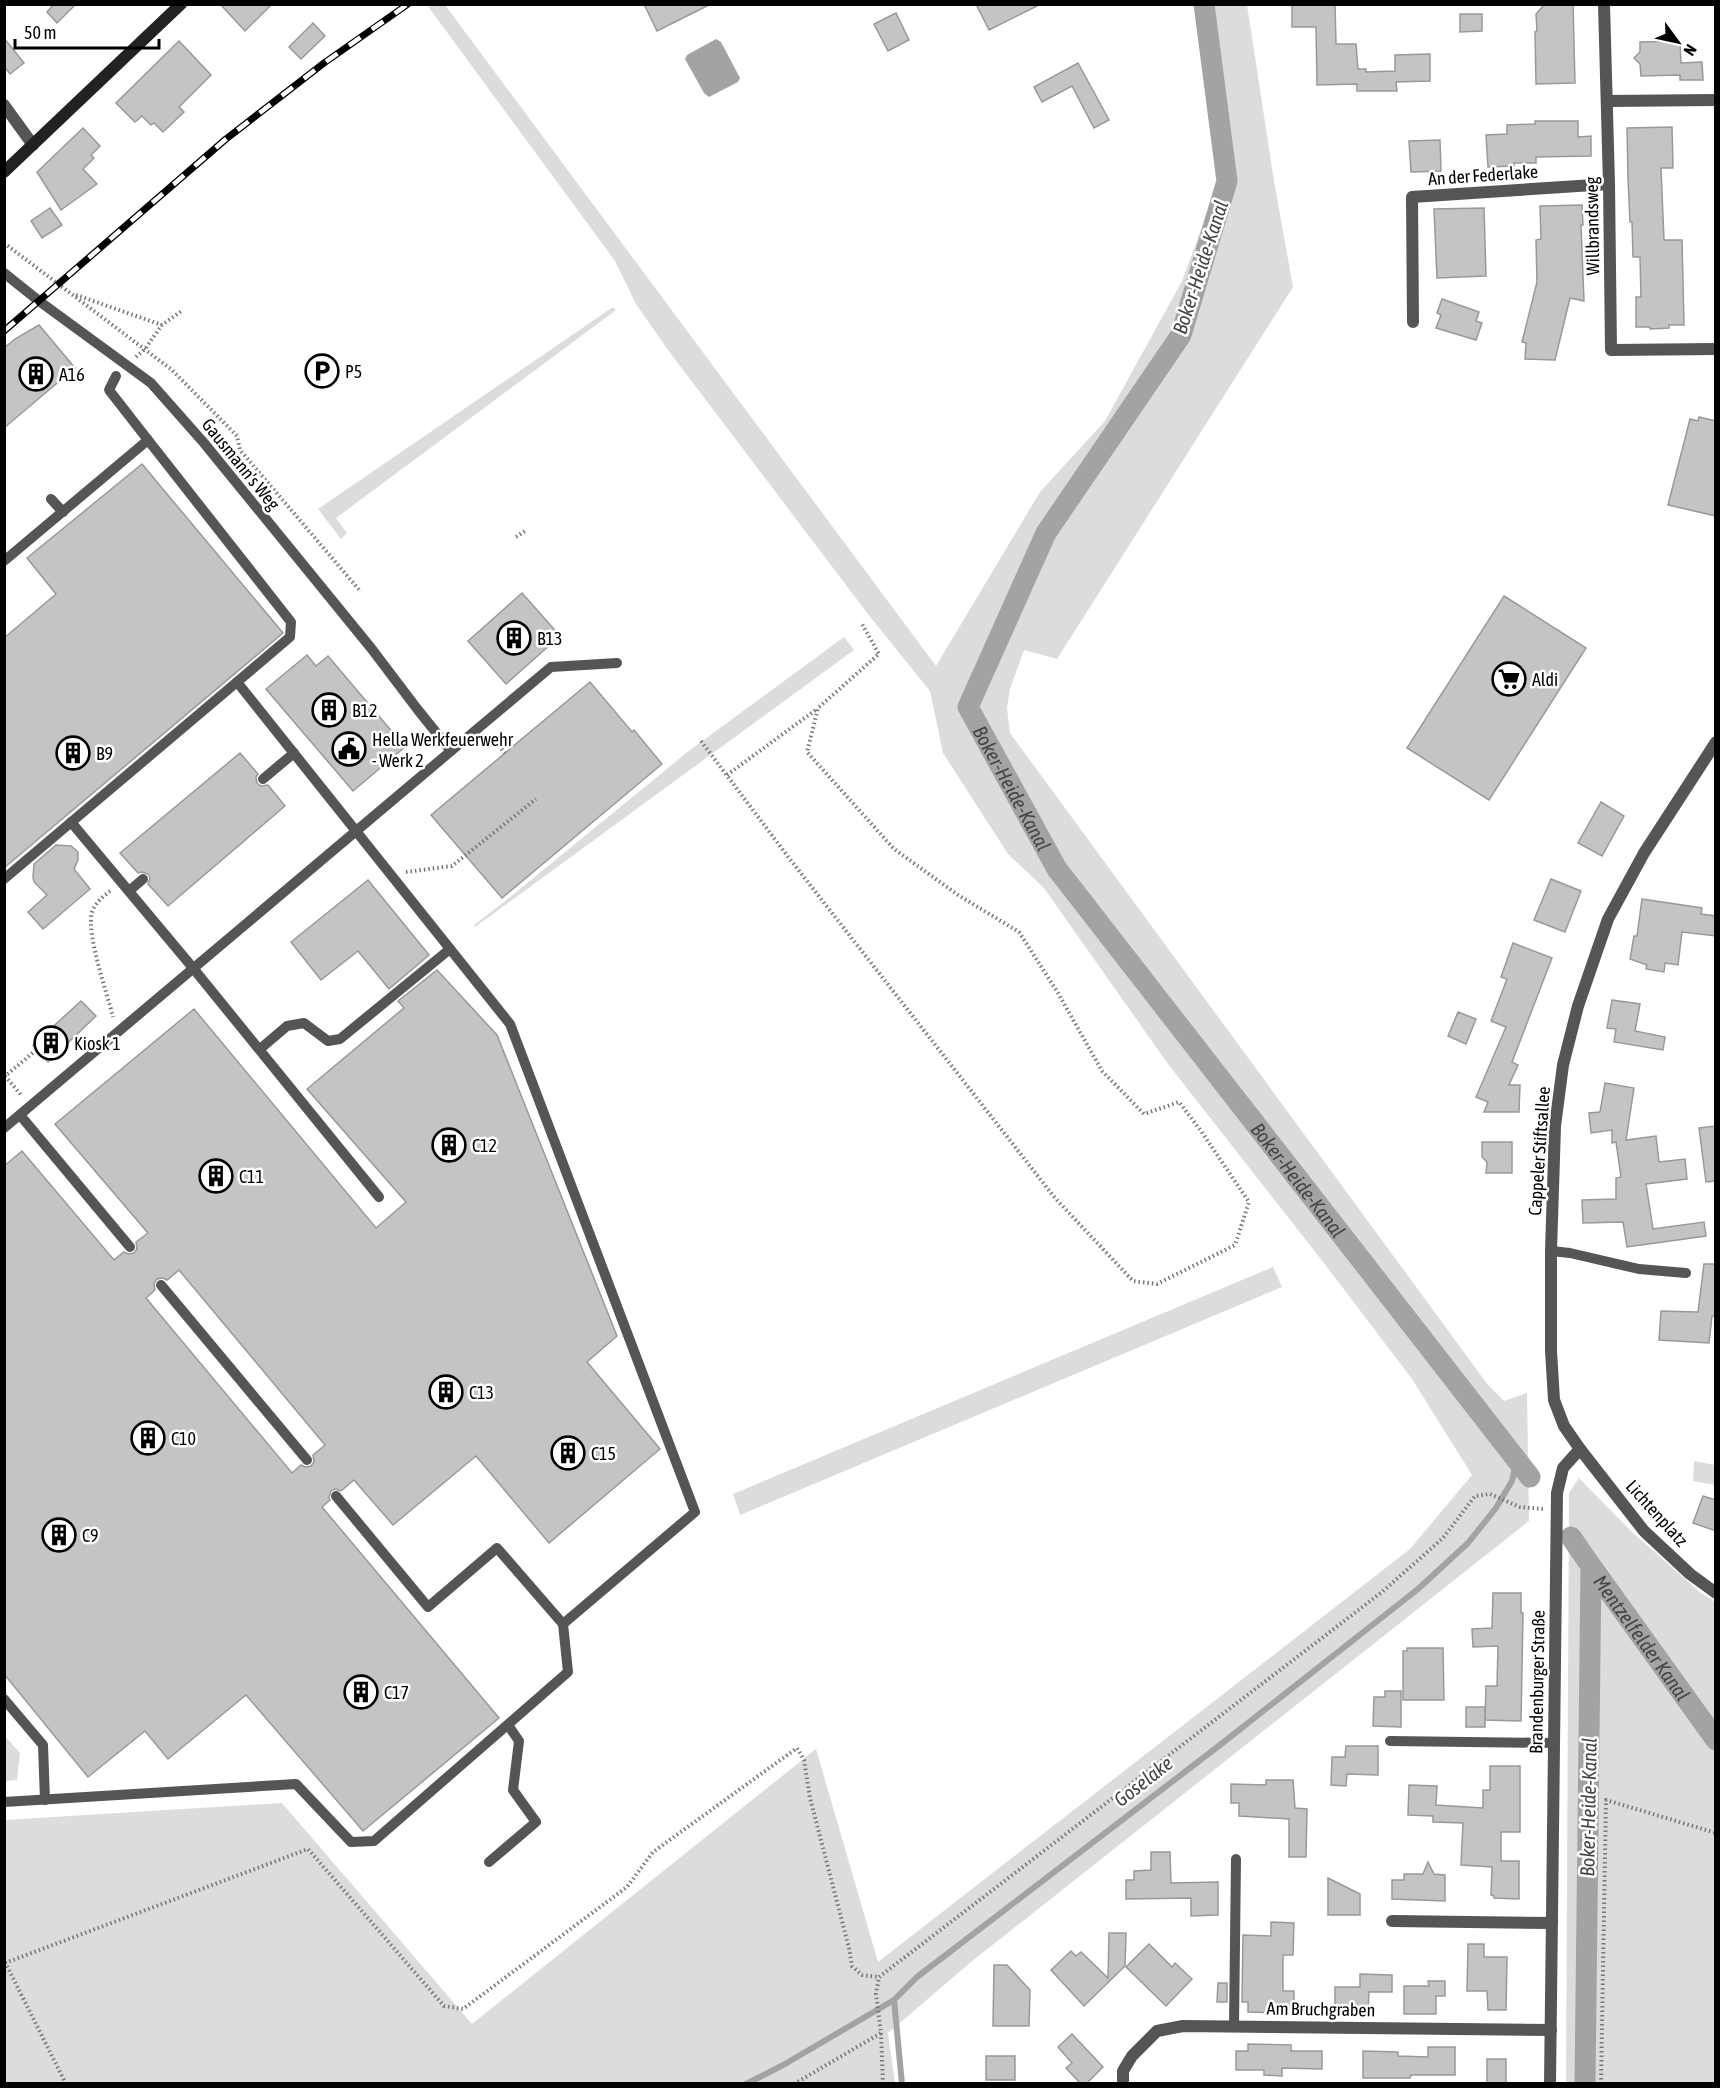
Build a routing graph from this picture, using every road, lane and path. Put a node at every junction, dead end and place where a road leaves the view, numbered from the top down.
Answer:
1 (181, 4) edge
2 (1604, 4) edge
3 (1716, 100) edge
4 (1607, 101) junction
5 (4, 105) edge
6 (33, 145) junction
7 (4, 172) edge
8 (1610, 184) junction
9 (4, 273) edge
10 (72, 294) dead end
11 (183, 310) dead end
12 (1413, 322) dead end
13 (162, 326) junction
14 (1716, 349) edge
15 (128, 365) junction
16 (116, 376) dead end
17 (148, 440) junction
18 (51, 499) dead end
19 (63, 512) junction
20 (525, 531) dead end
21 (516, 537) dead end
22 (7, 555) edge
23 (862, 624) dead end
24 (616, 663) dead end
25 (237, 682) junction
26 (818, 708) junction
27 (481, 725) junction
28 (701, 741) dead end
29 (1716, 742) edge
30 (451, 751) junction
31 (294, 753) junction
32 (505, 753) dead end
33 (726, 774) junction
34 (263, 779) dead end
35 (536, 800) dead end
36 (71, 822) junction
37 (355, 830) junction
38 (390, 874) junction
39 (4, 879) edge
40 (143, 879) dead end
41 (121, 882) junction
42 (129, 891) junction
43 (450, 949) junction
44 (194, 968) junction
45 (117, 1033) junction
46 (260, 1049) junction
47 (35, 1051) dead end
48 (5, 1076) edge
49 (31, 1106) junction
50 (20, 1115) junction
51 (4, 1128) edge
52 (379, 1197) dead end
53 (130, 1247) dead end
54 (1551, 1251) junction
55 (1686, 1273) dead end
56 (161, 1285) dead end
57 (1580, 1449) junction
58 (307, 1460) dead end
59 (336, 1496) dead end
60 (1556, 1509) junction
61 (1716, 1593) edge
62 (563, 1624) junction
63 (4, 1699) edge
64 (508, 1725) junction
65 (1390, 1741) dead end
66 (1555, 1743) junction
67 (45, 1800) junction
68 (4, 1802) edge
69 (1716, 1833) edge
70 (1236, 1859) dead end
71 (489, 1862) dead end
72 (1392, 1921) dead end
73 (1552, 1923) junction
74 (5, 1962) edge
75 (879, 1977) junction
76 (1234, 2026) junction
77 (1551, 2030) junction
78 (882, 2033) junction
79 (66, 2084) edge
80 (794, 2084) edge
81 (882, 2084) edge
82 (1123, 2084) edge
83 (1550, 2084) edge
84 (1601, 2084) edge

1 - 6 main road
2 - 4 street, Willbrandsweg
3 - 4 street
4 - 8 street, Willbrandsweg
5 - 6 street
6 - 7 main road
8 - 12 street, An der Federlake
8 - 14 street, Willbrandsweg
9 - 15 lane, Gausmann's Weg
10 - 13 path
11 - 13 path
13 - 15 path
15 - 30 lane, Gausmann's Weg
16 - 17 lane
17 - 19 lane
17 - 25 lane
18 - 19 lane
19 - 22 lane
20 - 21 path
23 - 26 path
24 - 27 lane
25 - 31 lane
25 - 36 lane
26 - 33 path
26 - 33 path
27 - 30 lane
27 - 32 path
28 - 33 path
29 - 54 street, Cappeler Stiftsallee
30 - 37 lane
31 - 34 lane
31 - 37 lane
35 - 38 path
36 - 39 lane
36 - 41 lane
37 - 38 lane
37 - 44 lane
38 - 43 lane
40 - 42 lane
41 - 42 lane
41 - 45 path
42 - 44 lane
43 - 46 lane
43 - 62 lane
44 - 45 lane
44 - 46 lane
45 - 49 lane
46 - 52 lane
47 - 48 path
48 - 49 path
49 - 50 lane
50 - 51 lane
50 - 53 lane
54 - 55 lane
54 - 57 street, Cappeler Stiftsallee
56 - 58 lane
57 - 60 street, Brandenburger Straße
57 - 61 street, Lichtenplatz
59 - 62 lane
60 - 66 street, Brandenburger Straße
60 - 75 path
62 - 64 lane
63 - 67 lane
64 - 67 lane
64 - 71 lane
65 - 66 lane
66 - 73 street, Brandenburger Straße
67 - 68 lane
69 - 84 path
70 - 76 lane
72 - 73 street
73 - 77 street, Brandenburger Straße
74 - 75 path
74 - 79 path
75 - 78 path
76 - 77 street, Am Bruchgraben
76 - 82 street, Am Bruchgraben
77 - 83 street, Brandenburger Straße
78 - 80 path
78 - 81 path

